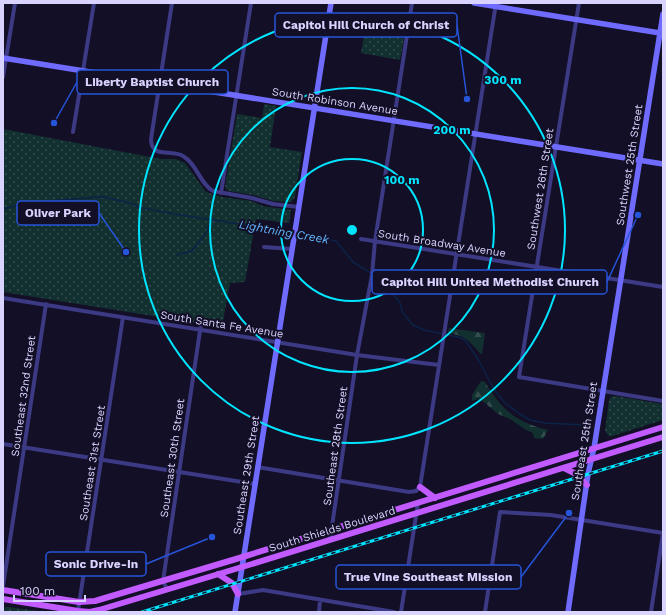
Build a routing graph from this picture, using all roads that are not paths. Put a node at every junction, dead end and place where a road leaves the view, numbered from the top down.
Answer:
1 (15, 3) edge
2 (94, 3) edge
3 (172, 3) edge
4 (251, 3) edge
5 (331, 3) edge
6 (412, 3) edge
7 (474, 3) edge
8 (579, 3) edge
9 (495, 5) edge
10 (663, 14) edge
11 (577, 20) junction
12 (660, 33) junction
13 (4, 58) edge
14 (83, 70) junction
15 (3, 77) edge
16 (160, 82) junction
17 (237, 95) junction
18 (314, 108) junction
19 (393, 121) junction
20 (73, 132) dead end
21 (475, 134) junction
22 (556, 146) junction
23 (640, 160) junction
24 (663, 164) edge
25 (221, 193) junction
26 (299, 207) junction
27 (361, 238) dead end
28 (374, 241) junction
29 (292, 246) junction
30 (264, 247) dead end
31 (456, 254) junction
32 (537, 267) junction
33 (620, 280) junction
34 (663, 287) edge
35 (3, 298) edge
36 (46, 304) junction
37 (123, 317) junction
38 (201, 324) dead end
39 (200, 329) junction
40 (277, 342) junction
41 (610, 344) joint
42 (357, 355) junction
43 (439, 365) junction
44 (603, 391) junction
45 (663, 401) edge
46 (663, 427) edge
47 (663, 437) edge
48 (3, 444) edge
49 (25, 448) junction
50 (594, 448) junction
51 (591, 459) junction
52 (102, 460) junction
53 (257, 467) junction
54 (564, 468) junction
55 (178, 471) junction
56 (508, 475) junction
57 (338, 480) junction
58 (255, 484) junction
59 (511, 484) junction
60 (587, 485) junction
61 (420, 487) junction
62 (435, 498) junction
63 (418, 503) junction
64 (417, 512) junction
65 (582, 520) junction
66 (332, 529) junction
67 (663, 533) edge
68 (330, 540) junction
69 (244, 556) junction
70 (242, 567) junction
71 (218, 574) junction
72 (163, 581) junction
73 (3, 586) edge
74 (167, 589) junction
75 (3, 590) edge
76 (238, 594) junction
77 (3, 600) edge
78 (320, 600) junction
79 (79, 602) junction
80 (78, 611) edge
81 (236, 612) edge
82 (319, 612) edge
83 (394, 612) edge
84 (401, 612) edge
85 (485, 612) edge
86 (568, 612) edge
87 (651, 612) edge

1 - 13 street
2 - 14 street
3 - 16 street
4 - 17 street
5 - 18 main road, Southeast 29th Street
6 - 19 street, Southeast 28th Street
7 - 9 main road
8 - 11 street, Southwest 26th Street
9 - 11 main road
9 - 21 street
10 - 12 main road, Southwest 25th Street
11 - 12 main road
11 - 22 street, Southwest 26th Street
12 - 23 main road, Southwest 25th Street
13 - 14 main road, South Robinson Avenue
13 - 15 street
14 - 16 main road, South Robinson Avenue
14 - 20 street
16 - 17 main road, South Robinson Avenue
16 - 25 street
17 - 18 main road, South Robinson Avenue
17 - 25 street
18 - 19 main road, South Robinson Avenue
18 - 26 main road, Southeast 29th Street
19 - 21 main road, South Robinson Avenue
19 - 28 street, Southeast 28th Street
21 - 22 main road, South Robinson Avenue
21 - 31 street
22 - 23 main road, South Robinson Avenue
22 - 32 street, Southwest 26th Street
23 - 24 main road, South Robinson Avenue
23 - 33 main road, Southwest 25th Street
25 - 26 street
26 - 29 main road, Southeast 29th Street
27 - 28 street, South Broadway Avenue
28 - 31 street, South Broadway Avenue
28 - 42 street, Southeast 28th Street
29 - 30 street
29 - 40 main road, Southeast 29th Street
31 - 32 street, South Broadway Avenue
31 - 43 street
32 - 33 street, South Broadway Avenue
32 - 44 street, Southwest 26th Street
33 - 34 street, South Broadway Avenue
33 - 41 main road, Southwest 25th Street
35 - 36 street, South Santa Fe Avenue
36 - 37 street, South Santa Fe Avenue
36 - 49 street, Southeast 32nd Street
37 - 39 street, South Santa Fe Avenue
37 - 52 street, Southeast 31st Street
38 - 39 street, Southeast 30th Street
39 - 40 street, South Santa Fe Avenue
39 - 55 street, Southeast 30th Street
40 - 42 street, South Santa Fe Avenue
40 - 53 main road, Southeast 29th Street
41 - 44 main road, Southeast 25th Street
42 - 43 street, South Santa Fe Avenue
42 - 57 street, Southeast 28th Street
43 - 61 street
44 - 45 street
44 - 50 main road, Southeast 25th Street
46 - 50 main road, South Shields Boulevard
47 - 51 main road, South Shields Boulevard
48 - 49 street
49 - 52 street
49 - 73 street, Southeast 32nd Street
50 - 51 main road, Southeast 25th Street
50 - 56 main road, South Shields Boulevard
51 - 54 main road, South Shields Boulevard
51 - 60 main road, Southeast 25th Street
52 - 55 street
52 - 79 street, Southeast 31st Street
53 - 57 street
53 - 58 main road, Southeast 29th Street
54 - 59 main road, South Shields Boulevard
54 - 60 main road
55 - 58 street
55 - 72 street, Southeast 30th Street
56 - 59 main road
56 - 62 main road, South Shields Boulevard
57 - 61 street
57 - 66 street, Southeast 28th Street
58 - 69 main road, Southeast 29th Street
59 - 64 main road, South Shields Boulevard
60 - 65 main road, Southeast 25th Street
61 - 62 main road
62 - 63 main road, South Shields Boulevard
63 - 64 street
63 - 66 main road, South Shields Boulevard
64 - 68 main road, South Shields Boulevard
64 - 84 street
65 - 67 street
65 - 85 street
65 - 86 main road, Southeast 25th Street
66 - 68 street, Southeast 28th Street
66 - 69 main road, South Shields Boulevard
67 - 87 street
68 - 70 main road, South Shields Boulevard
69 - 70 main road, Southeast 29th Street
69 - 72 main road, South Shields Boulevard
70 - 71 main road, South Shields Boulevard
70 - 76 main road, Southeast 29th Street
71 - 74 main road, South Shields Boulevard
71 - 76 main road
72 - 74 street
72 - 79 main road, South Shields Boulevard
74 - 80 main road, South Shields Boulevard
75 - 79 main road, South Shields Boulevard
76 - 78 street
76 - 81 main road, Southeast 29th Street
77 - 80 main road, South Shields Boulevard
78 - 82 street
78 - 83 street
79 - 80 street, Southeast 31st Street

